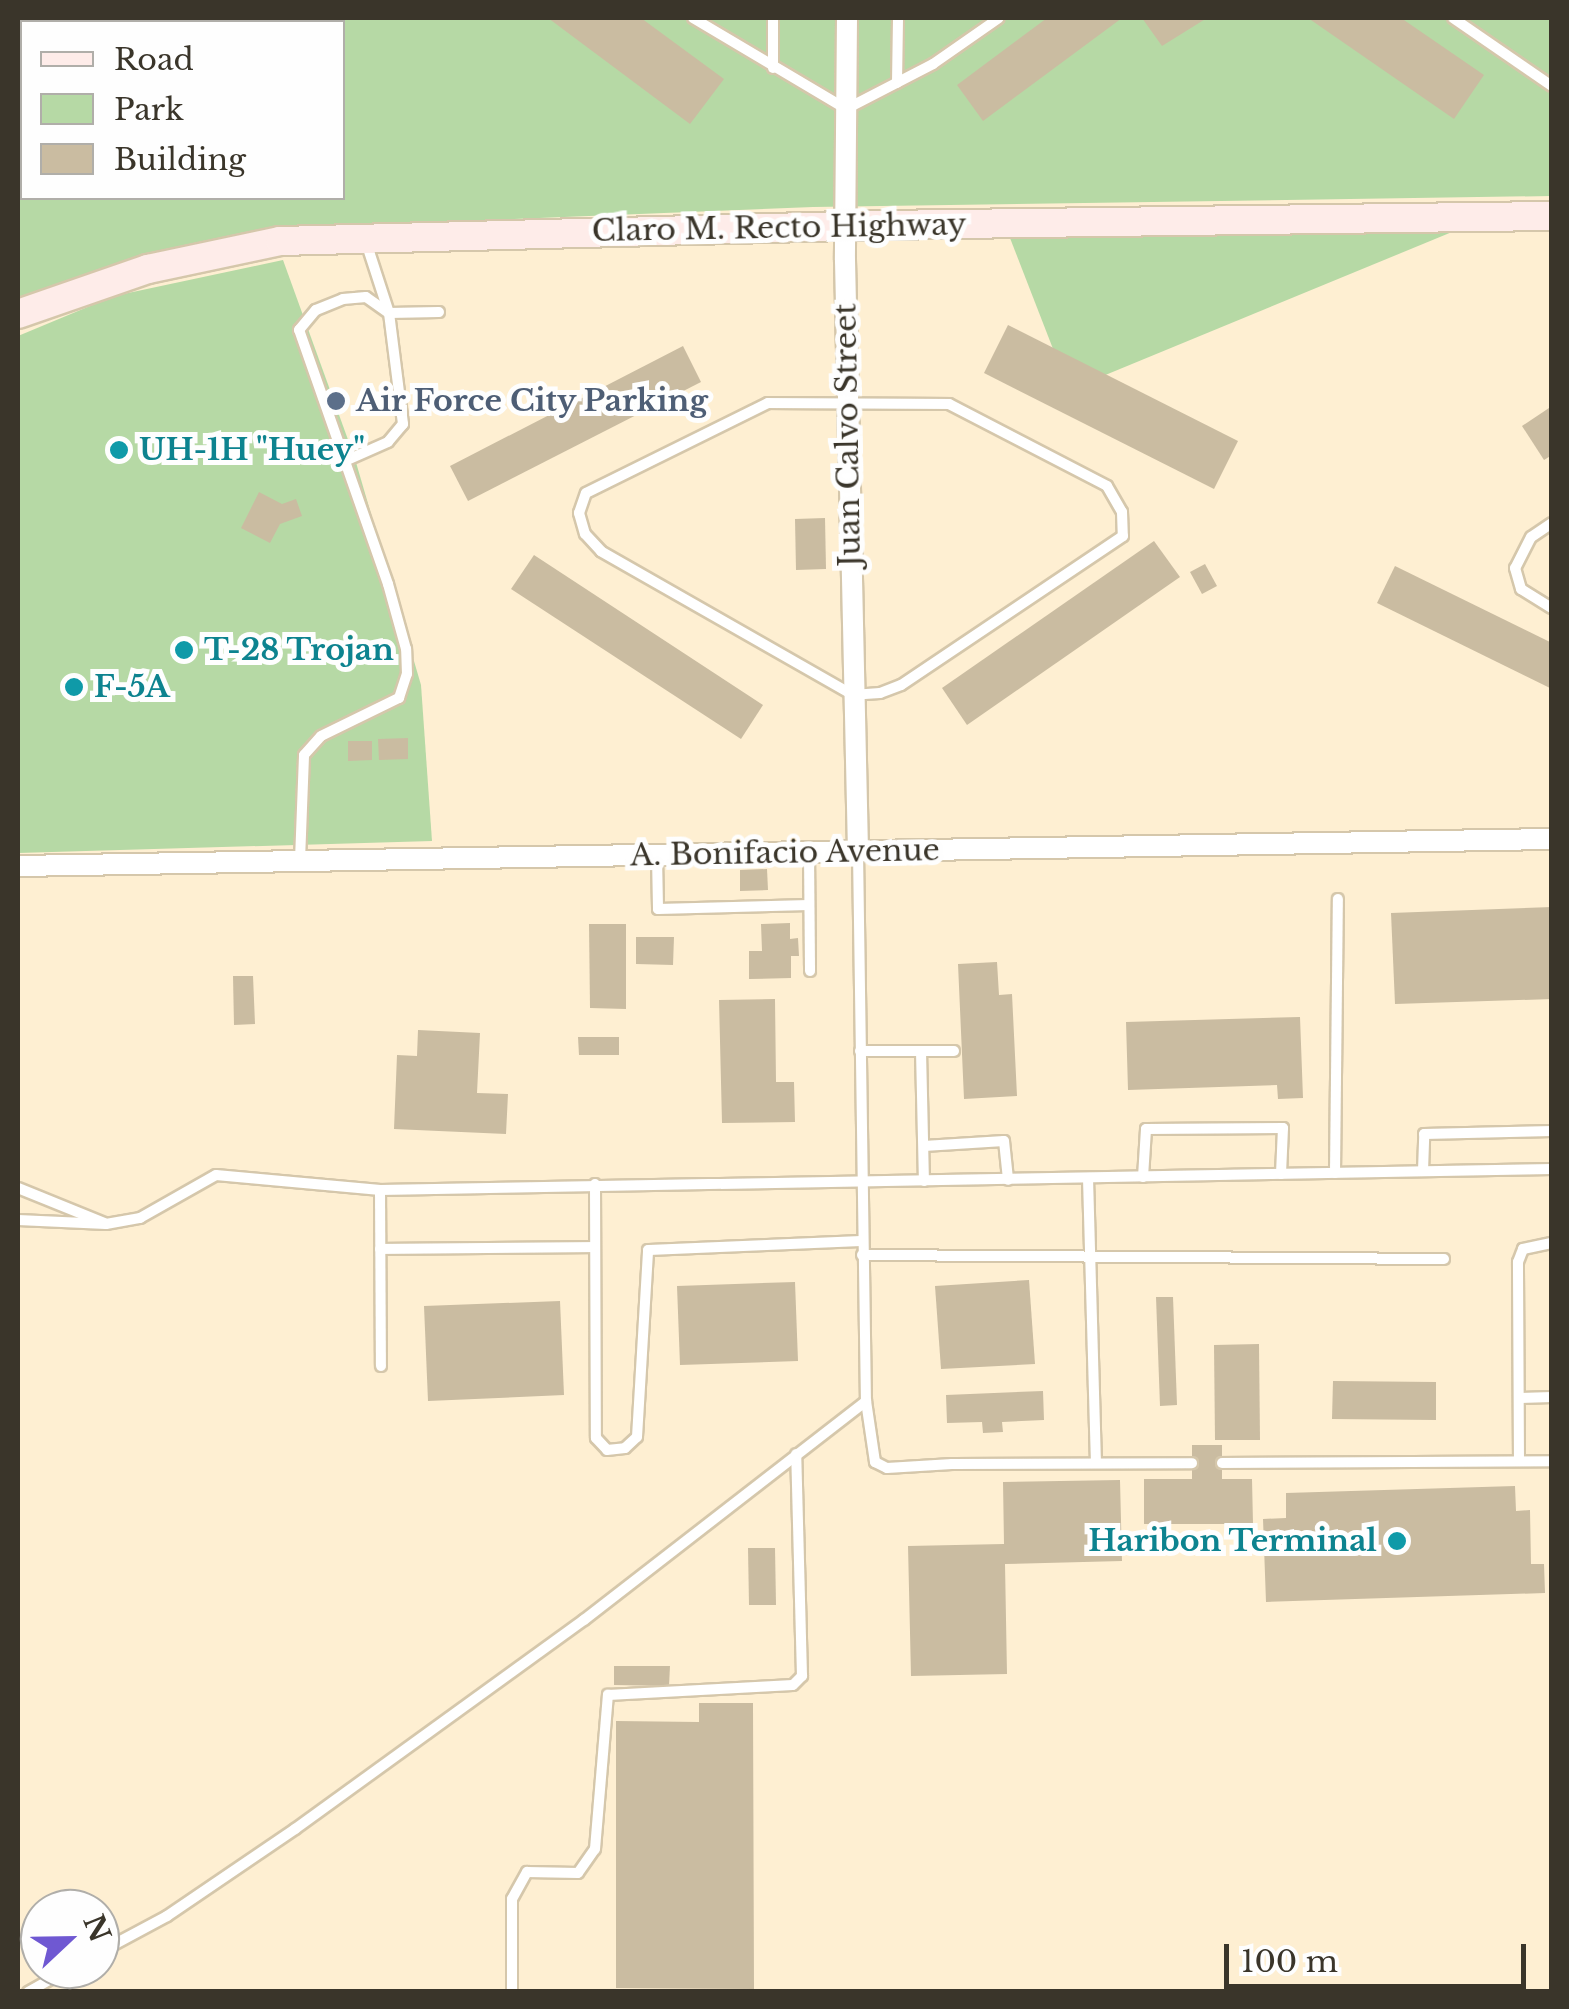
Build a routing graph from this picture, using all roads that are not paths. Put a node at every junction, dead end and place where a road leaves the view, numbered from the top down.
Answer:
1 (693, 18) edge
2 (773, 18) edge
3 (847, 18) edge
4 (898, 18) edge
5 (999, 18) edge
6 (1453, 18) edge
7 (774, 68) junction
8 (897, 83) junction
9 (1552, 86) edge
10 (846, 110) junction
11 (1552, 216) edge
12 (845, 226) junction
13 (364, 237) junction
14 (439, 312) dead end
15 (389, 313) junction
16 (18, 314) edge
17 (847, 404) junction
18 (345, 461) junction
19 (1552, 523) edge
20 (1552, 608) edge
21 (853, 695) junction
22 (1552, 839) edge
23 (858, 852) junction
24 (809, 853) junction
25 (657, 856) junction
26 (300, 861) junction
27 (18, 866) edge
28 (1338, 899) dead end
29 (809, 905) junction
30 (810, 970) dead end
31 (860, 1051) junction
32 (921, 1051) junction
33 (954, 1052) dead end
34 (1552, 1131) edge
35 (924, 1146) junction
36 (1552, 1169) edge
37 (1424, 1171) junction
38 (1335, 1173) junction
39 (1281, 1174) junction
40 (1143, 1177) junction
41 (1088, 1178) junction
42 (1008, 1180) junction
43 (862, 1182) junction
44 (924, 1182) junction
45 (595, 1184) junction
46 (18, 1188) edge
47 (380, 1190) junction
48 (18, 1220) edge
49 (106, 1224) junction
50 (862, 1241) junction
51 (1552, 1243) edge
52 (595, 1248) junction
53 (380, 1250) junction
54 (1088, 1254) junction
55 (862, 1255) junction
56 (1444, 1258) dead end
57 (381, 1366) dead end
58 (1552, 1397) edge
59 (1520, 1398) junction
60 (866, 1401) junction
61 (796, 1454) junction
62 (1552, 1460) edge
63 (1096, 1462) junction
64 (1518, 1462) junction
65 (1192, 1463) dead end
66 (1222, 1464) dead end
67 (120, 1941) edge
68 (512, 1992) edge

1 - 7 lane
2 - 7 lane
3 - 10 street, Juan Calvo Street
4 - 8 lane
5 - 8 lane
6 - 9 lane
7 - 10 lane
8 - 10 lane
10 - 12 street, Juan Calvo Street
11 - 12 main road, Claro M. Recto Highway
12 - 13 main road, Claro M. Recto Highway
12 - 17 street, Juan Calvo Street
13 - 15 lane
13 - 16 main road, Claro M. Recto Highway
14 - 15 lane
15 - 18 lane
15 - 18 lane
17 - 21 street, Juan Calvo Street
17 - 21 lane
17 - 21 lane
18 - 26 lane
19 - 20 lane
21 - 23 street, Juan Calvo Street
22 - 23 street, A. Bonifacio Avenue
23 - 24 street, A. Bonifacio Avenue
23 - 31 lane
24 - 25 street, A. Bonifacio Avenue
24 - 29 lane
25 - 26 street, A. Bonifacio Avenue
25 - 29 lane
26 - 27 street, A. Bonifacio Avenue
28 - 38 lane
29 - 30 lane
31 - 32 lane
31 - 43 lane
32 - 33 lane
32 - 35 lane
34 - 37 lane
35 - 42 lane
35 - 44 lane
36 - 37 lane
37 - 38 lane
38 - 39 lane
39 - 40 lane
39 - 40 lane
40 - 41 lane
41 - 42 lane
41 - 54 lane
42 - 44 lane
43 - 44 lane
43 - 45 lane
43 - 50 lane
45 - 47 lane
45 - 52 lane
46 - 49 lane
47 - 49 lane
47 - 53 lane
48 - 49 lane
50 - 52 lane
50 - 55 lane
51 - 59 lane
52 - 53 lane
53 - 57 lane
54 - 55 lane
54 - 56 lane
54 - 63 lane
55 - 60 lane
58 - 59 lane
59 - 64 lane
60 - 61 lane
60 - 63 lane
61 - 67 lane
61 - 68 lane
62 - 64 lane
63 - 65 lane
64 - 66 lane

